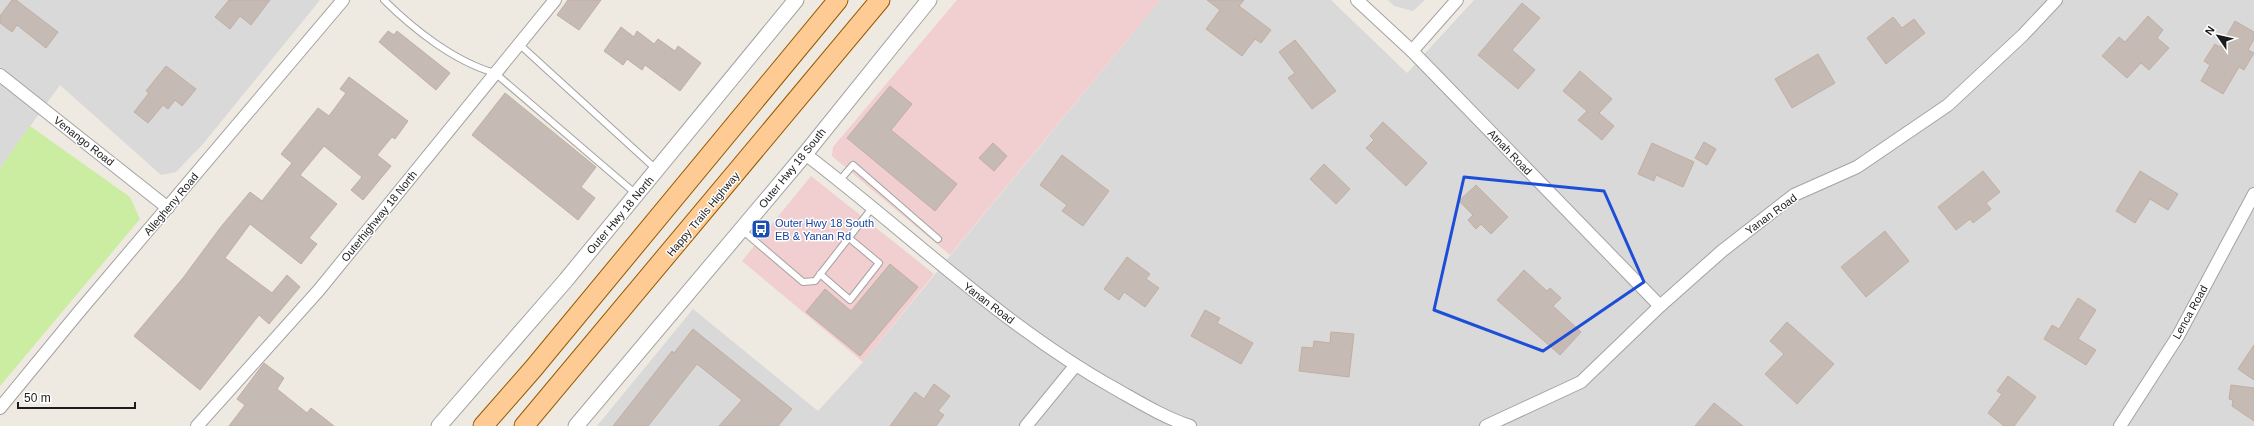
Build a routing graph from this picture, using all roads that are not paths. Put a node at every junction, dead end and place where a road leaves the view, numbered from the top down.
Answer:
1 (343, 0) edge
2 (384, 0) edge
3 (555, 0) edge
4 (796, 0) edge
5 (838, 0) edge
6 (880, 0) edge
7 (929, 0) edge
8 (1357, 0) edge
9 (1457, 0) edge
10 (2056, 0) edge
11 (519, 44) junction
12 (1412, 51) junction
13 (495, 73) junction
14 (0, 75) edge
15 (805, 154) junction
16 (657, 170) junction
17 (839, 181) junction
18 (2254, 194) edge
19 (637, 195) junction
20 (168, 208) junction
21 (872, 208) junction
22 (742, 230) junction
23 (849, 238) junction
24 (938, 239) dead end
25 (820, 274) junction
26 (1660, 306) junction
27 (1075, 366) junction
28 (0, 408) edge
29 (198, 426) edge
30 (439, 426) edge
31 (483, 426) edge
32 (524, 426) edge
33 (576, 426) edge
34 (1026, 426) edge
35 (1190, 426) edge
36 (1486, 426) edge
37 (2120, 426) edge

1 - 20 street, Allegheny Road
2 - 13 lane
3 - 11 street, Outerhighway 18 North
4 - 16 street, Outer Hwy 18 North
5 - 31 main road
6 - 32 main road, Happy Trails Highway
7 - 15 street, Outer Hwy 18 South
8 - 12 street, Atnah Road
9 - 12 street
10 - 26 street, Yanan Road
11 - 13 street, Outerhighway 18 North
11 - 16 lane
12 - 26 street, Atnah Road
13 - 19 lane
13 - 29 street, Outerhighway 18 North
14 - 20 street, Venango Road
15 - 17 street, Yanan Road
15 - 22 street, Outer Hwy 18 South
16 - 19 street, Outer Hwy 18 North
17 - 21 street, Yanan Road
17 - 24 lane
18 - 37 street, Lenca Road
19 - 30 street, Outer Hwy 18 North
20 - 28 street, Allegheny Road
21 - 23 lane
21 - 27 street, Yanan Road
22 - 25 lane
22 - 33 street, Outer Hwy 18 South
23 - 25 lane
23 - 25 lane
26 - 36 street, Yanan Road
27 - 34 street
27 - 35 street, Yanan Road

